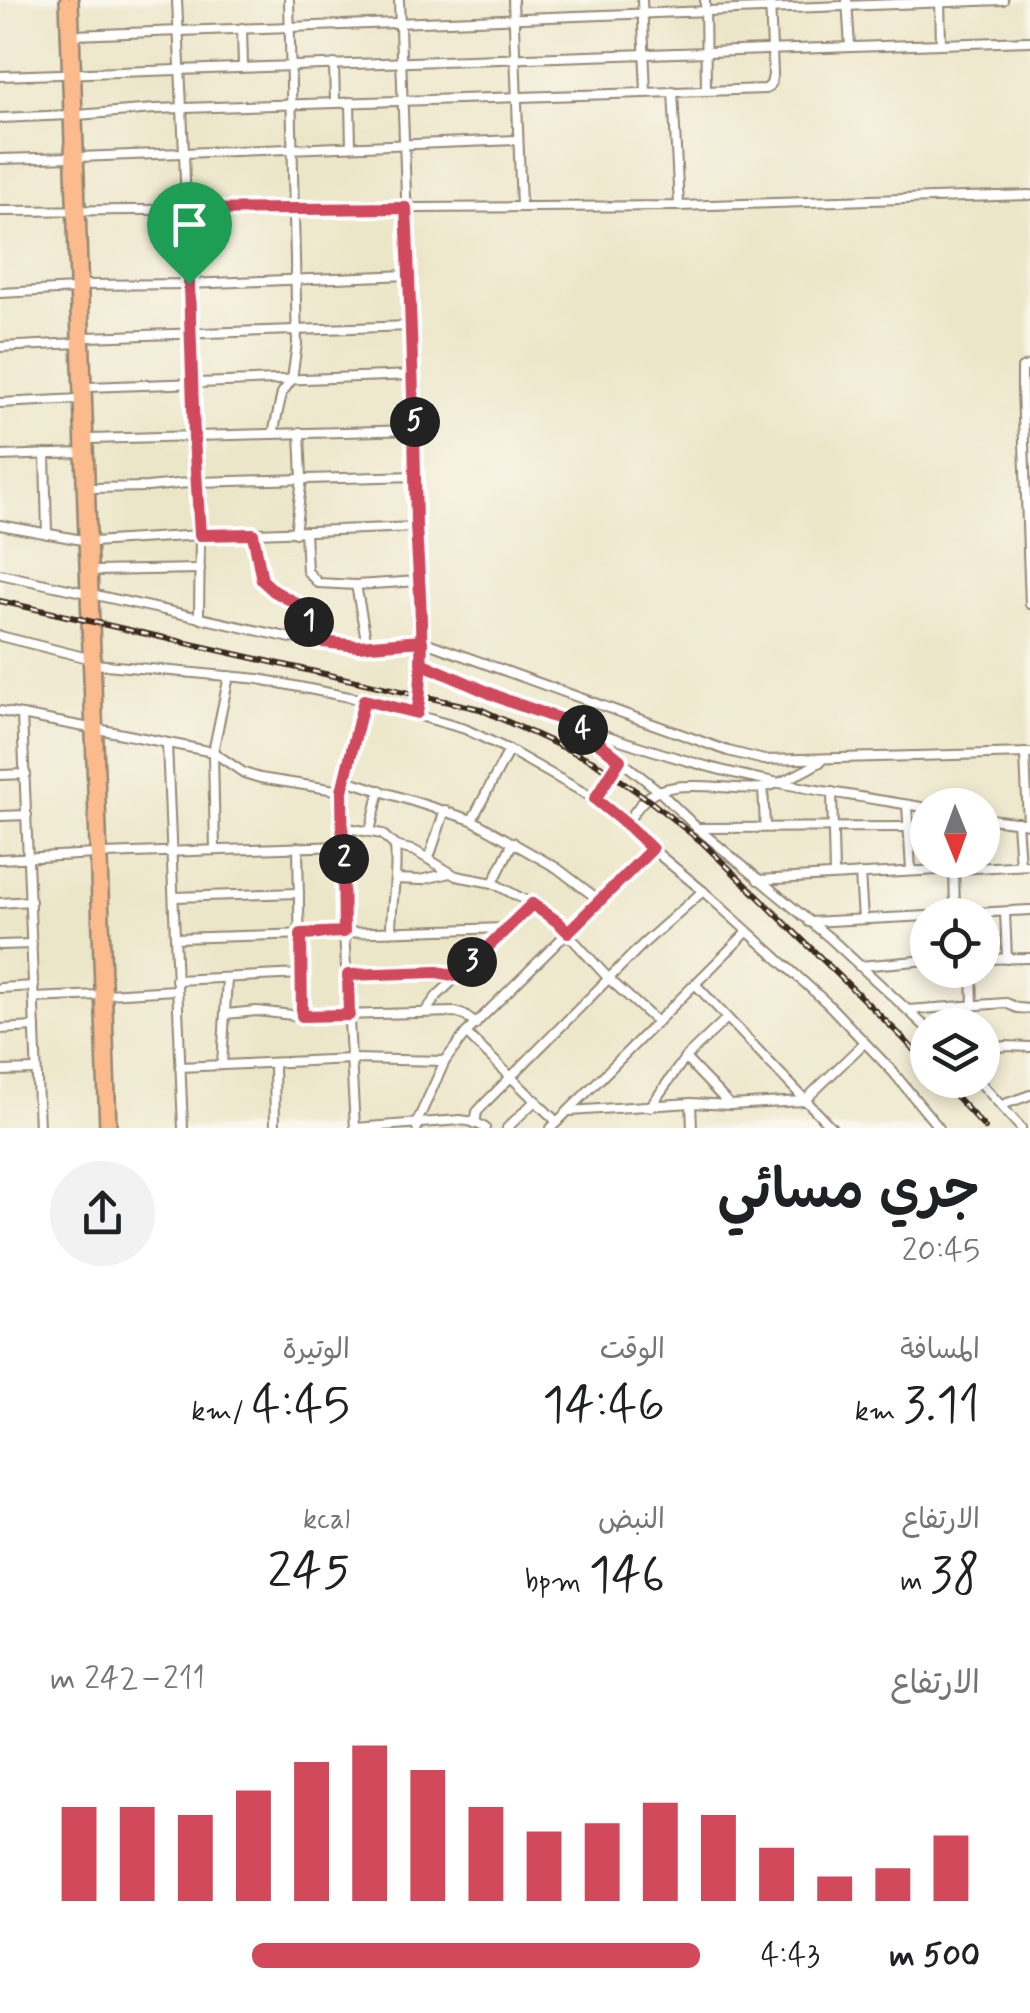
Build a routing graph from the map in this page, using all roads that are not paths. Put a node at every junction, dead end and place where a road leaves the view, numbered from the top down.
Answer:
1 (69, 0) edge
2 (176, 0) edge
3 (289, 0) edge
4 (399, 0) edge
5 (513, 0) edge
6 (642, 0) edge
7 (705, 0) edge
8 (1003, 0) edge
9 (940, 1) edge
10 (847, 3) edge
11 (771, 4) edge
12 (705, 11) junction
13 (642, 14) junction
14 (514, 18) junction
15 (400, 22) junction
16 (290, 26) junction
17 (242, 28) junction
18 (178, 31) junction
19 (74, 35) junction
20 (1030, 41) edge
21 (941, 44) junction
22 (850, 46) junction
23 (772, 49) junction
24 (705, 51) junction
25 (643, 53) junction
26 (514, 57) junction
27 (402, 61) junction
28 (334, 64) junction
29 (291, 65) junction
30 (243, 67) junction
31 (178, 69) junction
32 (72, 74) junction
33 (0, 76) edge
34 (706, 91) junction
35 (646, 92) junction
36 (673, 92) junction
37 (515, 96) junction
38 (403, 100) junction
39 (350, 102) junction
40 (335, 103) junction
41 (292, 104) junction
42 (180, 109) junction
43 (74, 115) junction
44 (0, 118) edge
45 (517, 140) junction
46 (405, 143) junction
47 (352, 146) junction
48 (294, 148) junction
49 (184, 152) junction
50 (75, 157) junction
51 (0, 159) edge
52 (1030, 194) edge
53 (521, 206) junction
54 (679, 206) junction
55 (292, 208) junction
56 (406, 208) junction
57 (77, 209) junction
58 (186, 210) junction
59 (0, 211) edge
60 (409, 275) junction
61 (294, 278) junction
62 (189, 284) junction
63 (80, 287) junction
64 (0, 293) edge
65 (411, 326) junction
66 (296, 330) junction
67 (190, 333) junction
68 (82, 340) junction
69 (0, 348) edge
70 (1030, 365) edge
71 (414, 375) junction
72 (292, 380) junction
73 (192, 383) junction
74 (88, 387) junction
75 (81, 399) junction
76 (0, 403) edge
77 (1026, 409) edge
78 (415, 430) junction
79 (300, 432) junction
80 (273, 434) junction
81 (194, 438) junction
82 (90, 439) junction
83 (82, 453) junction
84 (44, 454) junction
85 (1027, 454) edge
86 (0, 456) edge
87 (416, 476) junction
88 (302, 479) junction
89 (198, 482) junction
90 (91, 488) junction
91 (1029, 499) edge
92 (0, 526) edge
93 (416, 528) junction
94 (300, 532) junction
95 (47, 534) junction
96 (253, 534) junction
97 (200, 535) junction
98 (89, 542) junction
99 (1028, 548) edge
100 (200, 570) junction
101 (94, 571) junction
102 (0, 574) edge
103 (419, 581) junction
104 (356, 585) junction
105 (1029, 587) edge
106 (90, 595) junction
107 (1030, 604) edge
108 (200, 616) junction
109 (0, 636) edge
110 (314, 641) junction
111 (422, 641) junction
112 (367, 645) junction
113 (91, 661) junction
114 (421, 663) junction
115 (229, 676) junction
116 (364, 700) junction
117 (0, 711) edge
118 (417, 713) junction
119 (22, 715) junction
120 (577, 725) junction
121 (94, 728) junction
122 (167, 744) junction
123 (509, 750) junction
124 (213, 752) junction
125 (1027, 753) edge
126 (620, 760) junction
127 (824, 760) junction
128 (0, 774) edge
129 (26, 774) junction
130 (346, 780) junction
131 (776, 782) junction
132 (763, 788) junction
133 (380, 790) junction
134 (342, 791) junction
135 (659, 791) junction
136 (832, 792) junction
137 (1028, 796) edge
138 (595, 799) junction
139 (907, 805) junction
140 (910, 805) edge
141 (444, 810) junction
142 (27, 815) junction
143 (0, 816) edge
144 (472, 820) junction
145 (1000, 820) edge
146 (1017, 822) junction
147 (626, 824) junction
148 (1029, 824) edge
149 (765, 826) junction
150 (342, 827) junction
151 (908, 827) junction
152 (697, 828) junction
153 (832, 829) junction
154 (370, 831) junction
155 (513, 842) junction
156 (344, 846) junction
157 (395, 846) junction
158 (298, 848) junction
159 (652, 849) junction
160 (215, 850) junction
161 (173, 852) junction
162 (99, 854) junction
163 (910, 856) edge
164 (28, 858) junction
165 (429, 858) junction
166 (0, 859) edge
167 (1025, 865) edge
168 (1000, 866) edge
169 (910, 870) edge
170 (450, 873) junction
171 (860, 874) junction
172 (834, 875) junction
173 (395, 879) junction
174 (758, 880) junction
175 (492, 883) junction
176 (703, 891) junction
177 (299, 893) junction
178 (174, 897) junction
179 (599, 900) junction
180 (31, 901) junction
181 (0, 902) edge
182 (532, 904) junction
183 (1030, 910) edge
184 (1000, 912) edge
185 (1005, 912) junction
186 (910, 917) edge
187 (862, 919) junction
188 (809, 922) junction
189 (506, 928) junction
190 (391, 931) junction
191 (344, 932) junction
192 (568, 932) junction
193 (747, 932) junction
194 (301, 934) junction
195 (175, 938) junction
196 (32, 944) junction
197 (0, 946) edge
198 (1030, 958) edge
199 (1000, 959) edge
200 (1007, 959) junction
201 (910, 962) edge
202 (859, 966) junction
203 (302, 974) junction
204 (348, 975) junction
205 (458, 976) junction
206 (227, 978) junction
207 (609, 979) junction
208 (176, 980) junction
209 (696, 985) junction
210 (34, 986) junction
211 (0, 988) edge
212 (972, 988) edge
213 (175, 990) junction
214 (104, 994) junction
215 (34, 998) junction
216 (973, 1006) junction
217 (1030, 1008) edge
218 (908, 1010) joint
219 (425, 1012) junction
220 (226, 1014) junction
221 (349, 1015) junction
222 (302, 1016) junction
223 (726, 1018) junction
224 (657, 1022) junction
225 (476, 1024) junction
226 (35, 1028) junction
227 (0, 1029) edge
228 (466, 1033) junction
229 (864, 1043) junction
230 (1000, 1047) edge
231 (1030, 1047) edge
232 (686, 1058) junction
233 (351, 1059) junction
234 (445, 1061) junction
235 (274, 1064) junction
236 (222, 1065) junction
237 (180, 1067) junction
238 (36, 1070) junction
239 (0, 1071) edge
240 (513, 1077) junction
241 (1030, 1095) edge
242 (996, 1098) edge
243 (536, 1100) junction
244 (804, 1101) junction
245 (690, 1103) junction
246 (1002, 1104) junction
247 (730, 1105) junction
248 (650, 1107) junction
249 (570, 1111) junction
250 (417, 1125) edge
251 (474, 1125) edge
252 (554, 1125) edge
253 (39, 1128) edge
254 (108, 1128) edge
255 (182, 1128) edge
256 (274, 1128) edge
257 (484, 1128) edge
258 (507, 1128) edge
259 (692, 1128) edge
260 (832, 1128) edge
261 (940, 1128) edge
262 (1021, 1128) edge

1 - 19 main road
1 - 32 main road
2 - 18 street
3 - 16 street
4 - 15 street
5 - 14 street
6 - 13 street
7 - 12 street
8 - 9 street
9 - 10 street
9 - 21 street
10 - 11 street
10 - 22 street
11 - 12 street
11 - 23 street
12 - 13 street
12 - 24 street
13 - 14 street
13 - 25 street
14 - 15 street
14 - 26 street
15 - 16 street
15 - 27 street
16 - 17 street
16 - 29 street
17 - 18 street
17 - 30 street
18 - 19 street
18 - 31 street
19 - 32 main road
20 - 21 street
21 - 22 street
22 - 23 street
23 - 24 street
23 - 34 street
24 - 25 street
24 - 34 street
25 - 26 street
25 - 35 street
26 - 27 street
26 - 37 street
27 - 28 street
27 - 38 street
28 - 29 street
28 - 40 street
29 - 30 street
29 - 41 street
30 - 31 street
31 - 32 street
31 - 42 street
32 - 33 street
32 - 43 main road
34 - 36 street
35 - 36 street
35 - 37 street
36 - 54 street
37 - 38 street
37 - 45 street
38 - 39 street
38 - 46 street
39 - 40 street
39 - 47 street
40 - 41 street
41 - 42 street
41 - 48 street
42 - 43 street
42 - 49 street
43 - 44 street
43 - 50 main road
45 - 46 street
45 - 53 street
46 - 47 street
46 - 56 street
47 - 48 street
48 - 49 street
48 - 55 street
49 - 50 street
49 - 58 street
50 - 51 street
50 - 57 main road
52 - 54 street
53 - 54 street
53 - 56 street
55 - 56 street
55 - 58 street
55 - 61 street
56 - 60 street
57 - 58 street
57 - 59 street
57 - 63 main road
58 - 62 street
60 - 61 street
60 - 65 street
61 - 62 street
61 - 66 street
62 - 63 street
62 - 67 street
63 - 64 street
63 - 68 main road
65 - 66 street
65 - 71 street
66 - 67 street
66 - 72 street
67 - 68 street
67 - 73 street
68 - 69 street
68 - 74 main road
68 - 75 main road
70 - 77 street
71 - 72 street
71 - 78 street
72 - 73 street
72 - 80 street
73 - 74 street
73 - 81 street
74 - 82 main road
75 - 76 street
75 - 83 main road
77 - 85 street
78 - 79 street
78 - 87 street
79 - 80 street
79 - 88 street
80 - 81 street
81 - 82 street
81 - 89 street
82 - 90 main road
83 - 84 street
83 - 98 main road
84 - 86 street
84 - 95 street
85 - 91 street
87 - 88 street
87 - 93 street
88 - 89 street
88 - 94 street
89 - 90 street
89 - 97 street
90 - 98 main road
91 - 99 street
92 - 95 street
93 - 94 street
93 - 103 street
94 - 96 street
94 - 104 street
95 - 98 street
96 - 97 street
96 - 110 street
97 - 98 street
97 - 100 street
98 - 101 main road
98 - 106 main road
99 - 105 street
100 - 101 street
100 - 108 street
101 - 106 main road
102 - 106 street
103 - 104 street
103 - 111 street
104 - 112 street
105 - 107 street
106 - 108 street
106 - 113 main road
108 - 110 street
109 - 113 street
110 - 112 street
111 - 112 street
111 - 114 street
111 - 127 street
113 - 115 street
113 - 121 main road
114 - 118 street
114 - 120 street
115 - 116 street
115 - 124 street
116 - 118 street
116 - 130 street
117 - 119 street
118 - 123 street
119 - 121 street
119 - 129 street
120 - 126 street
120 - 131 street
121 - 122 street
121 - 162 main road
122 - 124 street
122 - 161 street
123 - 138 street
123 - 144 street
124 - 134 street
124 - 160 street
125 - 127 street
125 - 137 street
126 - 135 street
126 - 138 street
127 - 131 street
128 - 129 street
129 - 142 street
130 - 133 street
130 - 134 street
131 - 132 street
131 - 136 street
132 - 135 street
132 - 149 street
133 - 141 street
133 - 154 street
134 - 150 street
135 - 147 street
135 - 152 street
136 - 139 street
136 - 153 street
137 - 148 street
138 - 147 street
139 - 140 street
139 - 151 street
141 - 144 street
141 - 165 street
142 - 143 street
142 - 164 street
144 - 155 street
145 - 146 street
146 - 148 street
146 - 167 street
147 - 159 street
149 - 152 street
149 - 153 street
150 - 154 street
150 - 156 street
151 - 153 street
151 - 163 street
152 - 174 street
153 - 172 street
154 - 157 street
155 - 175 street
155 - 179 street
156 - 158 street
156 - 191 street
157 - 165 street
157 - 173 street
158 - 160 street
158 - 177 street
159 - 176 street
159 - 179 street
160 - 161 street
161 - 162 street
161 - 178 street
162 - 164 street
162 - 214 main road
164 - 166 street
164 - 180 street
165 - 170 street
167 - 168 street
169 - 171 street
170 - 173 street
170 - 175 street
171 - 172 street
171 - 187 street
172 - 174 street
173 - 190 street
174 - 188 street
175 - 182 street
176 - 193 street
176 - 207 street
177 - 178 street
177 - 194 street
178 - 195 street
179 - 192 street
180 - 181 street
180 - 196 street
182 - 189 street
182 - 192 street
183 - 185 street
184 - 185 street
185 - 200 street
186 - 187 street
187 - 188 street
188 - 202 street
189 - 190 street
189 - 205 street
190 - 191 street
191 - 194 street
191 - 204 street
192 - 207 street
192 - 225 street
193 - 209 street
193 - 229 street
194 - 195 street
194 - 203 street
195 - 208 street
196 - 197 street
196 - 210 street
198 - 200 street
199 - 200 street
201 - 202 street
202 - 218 street
203 - 206 street
203 - 222 street
204 - 205 street
204 - 221 street
205 - 219 street
206 - 208 street
206 - 220 street
207 - 224 street
207 - 240 street
208 - 213 street
209 - 223 street
209 - 224 street
210 - 211 street
210 - 215 street
212 - 216 street
213 - 214 street
213 - 237 street
214 - 215 street
214 - 254 main road
215 - 226 street
216 - 217 street
216 - 218 street
219 - 221 street
219 - 225 street
220 - 222 street
220 - 236 street
221 - 222 street
221 - 233 street
223 - 232 street
223 - 244 street
224 - 249 street
225 - 228 street
226 - 227 street
226 - 238 street
228 - 234 street
228 - 240 street
229 - 244 street
229 - 261 street
230 - 231 street
232 - 247 street
232 - 248 street
233 - 234 street
233 - 235 street
233 - 250 street
234 - 250 street
235 - 236 street
235 - 256 street
236 - 237 street
237 - 255 street
238 - 239 street
238 - 253 street
240 - 243 street
240 - 251 street
241 - 246 street
242 - 246 street
243 - 252 street
243 - 258 street
244 - 247 street
244 - 260 street
245 - 247 street
245 - 248 street
245 - 259 street
246 - 262 street
248 - 249 street
249 - 252 street
250 - 251 street
251 - 257 street

